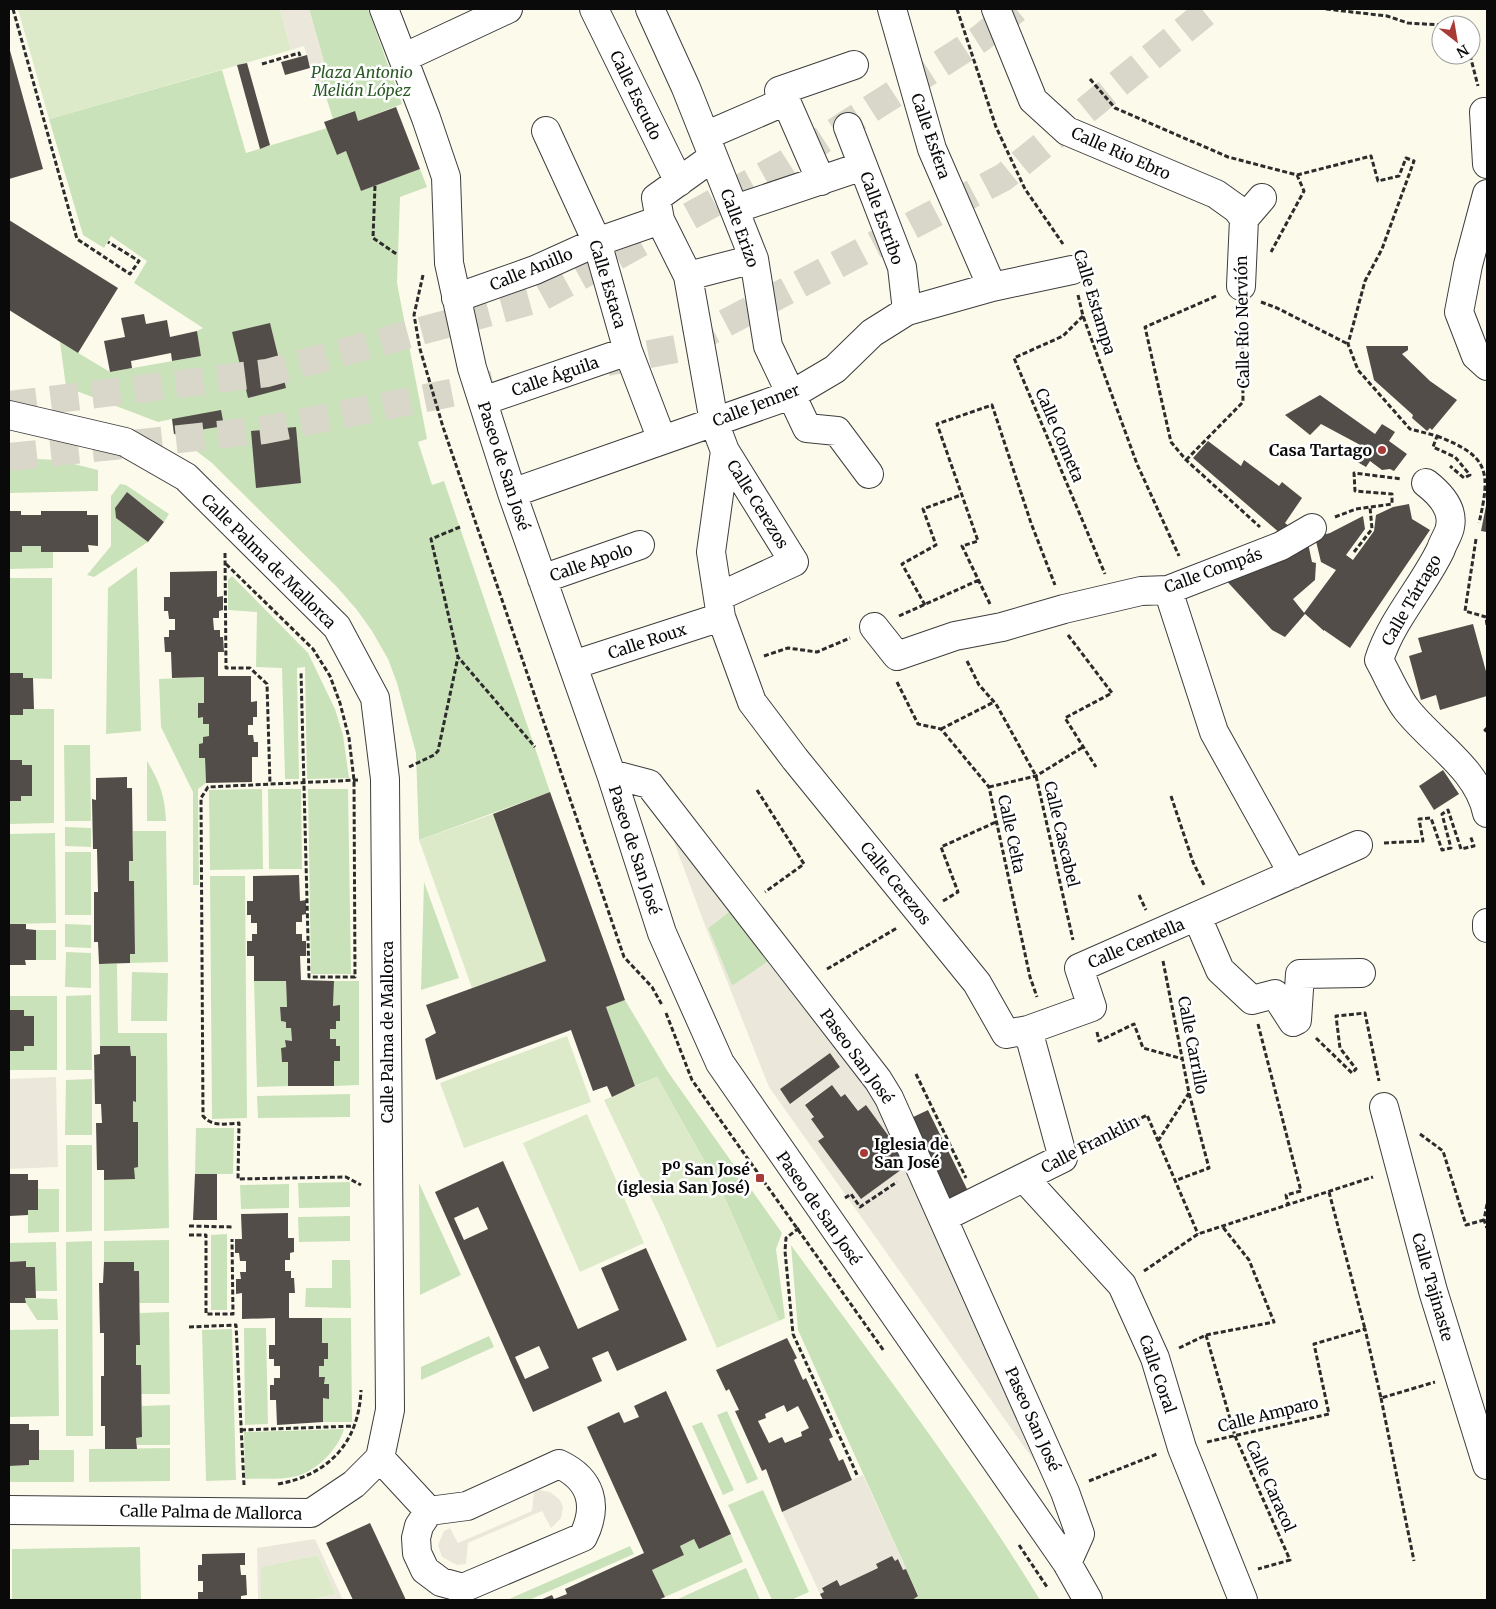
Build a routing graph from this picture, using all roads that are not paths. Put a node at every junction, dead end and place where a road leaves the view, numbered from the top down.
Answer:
1 (384, 9) edge
2 (508, 9) edge
3 (594, 9) edge
4 (650, 9) edge
5 (892, 9) edge
6 (996, 9) edge
7 (403, 58) junction
8 (854, 65) dead end
9 (786, 101) junction
10 (1484, 112) road end
11 (848, 127) dead end
12 (546, 131) dead end
13 (709, 146) junction
14 (1487, 164) edge
15 (863, 166) junction
16 (821, 181) junction
17 (679, 182) junction
18 (1487, 194) edge
19 (1262, 198) dead end
20 (735, 209) junction
21 (1244, 219) junction
22 (660, 220) junction
23 (597, 242) junction
24 (754, 259) junction
25 (1072, 270) road end
26 (688, 276) junction
27 (992, 287) junction
28 (1241, 291) road end
29 (456, 298) junction
30 (907, 311) junction
31 (628, 351) junction
32 (1487, 366) edge
33 (792, 394) junction
34 (483, 401) junction
35 (9, 415) edge
36 (714, 422) junction
37 (662, 440) junction
38 (725, 451) junction
39 (869, 474) dead end
40 (1414, 481) road end
41 (512, 494) junction
42 (1312, 528) road end
43 (640, 545) dead end
44 (542, 579) junction
45 (1179, 585) junction
46 (719, 607) junction
47 (874, 627) dead end
48 (573, 665) junction
49 (611, 774) junction
50 (1478, 821) edge
51 (1358, 845) road end
52 (1293, 874) junction
53 (1206, 913) junction
54 (1487, 923) edge
55 (1487, 928) edge
56 (1361, 973) dead end
57 (1037, 1027) junction
58 (1384, 1107) road end
59 (1024, 1178) junction
60 (944, 1218) junction
61 (380, 1458) junction
62 (1487, 1465) edge
63 (9, 1510) edge
64 (429, 1511) junction
65 (1067, 1563) junction
66 (1238, 1588) edge
67 (1086, 1599) edge

1 - 7 street, Paseo de San José
2 - 7 street
3 - 17 street, Calle Escudo
4 - 13 street, Calle Erizo
5 - 27 street, Calle Esfera
6 - 21 street, Calle Rio Ebro
7 - 29 street, Paseo de San José
8 - 9 street
9 - 13 street
9 - 16 street
10 - 14 street
11 - 15 street, Calle Estribo
12 - 23 street, Calle Estaca
13 - 17 street
13 - 20 street, Calle Erizo
15 - 16 street
15 - 30 street, Calle Estribo
16 - 20 street
17 - 22 street
18 - 32 street
19 - 21 street
20 - 24 street, Calle Erizo
21 - 28 street, Calle Río Nervión
22 - 23 street, Calle Anillo
22 - 26 street, Calle Cerezos
23 - 29 street, Calle Anillo
23 - 31 street, Calle Estaca
24 - 26 street
24 - 33 street, Calle Erizo
25 - 27 street, Calle Jenner
26 - 36 street, Calle Cerezos
27 - 30 street, Calle Jenner
29 - 34 street, Paseo de San José
30 - 33 street, Calle Jenner
31 - 34 street, Calle Águila
31 - 37 street, Calle Estaca
33 - 36 street, Calle Jenner
33 - 39 street, Calle Erizo
34 - 41 street, Paseo de San José
35 - 61 street, Calle Palma de Mallorca
36 - 37 street, Calle Jenner
36 - 38 street, Calle Cerezos
37 - 41 street, Calle Jenner
38 - 46 street, Calle Cerezos
38 - 46 street, Calle Cerezos
40 - 50 street, Calle Tártago
41 - 44 street, Paseo de San José
42 - 45 street, Calle Compás
43 - 44 street, Calle Apolo
44 - 48 street, Paseo de San José
45 - 47 street, Calle Compás
45 - 52 street
46 - 48 street, Calle Roux
46 - 57 street, Calle Cerezos
48 - 49 street, Paseo de San José
49 - 60 street, Paseo San José
49 - 65 street, Paseo de San José
51 - 52 street, Calle Centella
52 - 53 street, Calle Centella
53 - 56 street
53 - 57 street, Calle Centella
54 - 55 street
57 - 59 street, Calle Franklin
58 - 62 street, Calle Tajinaste
59 - 60 street, Calle Franklin
59 - 66 street, Calle Coral
60 - 65 street, Paseo San José
61 - 63 street, Calle Palma de Mallorca
61 - 64 street
64 - 64 street
65 - 67 street, Paseo de San José

